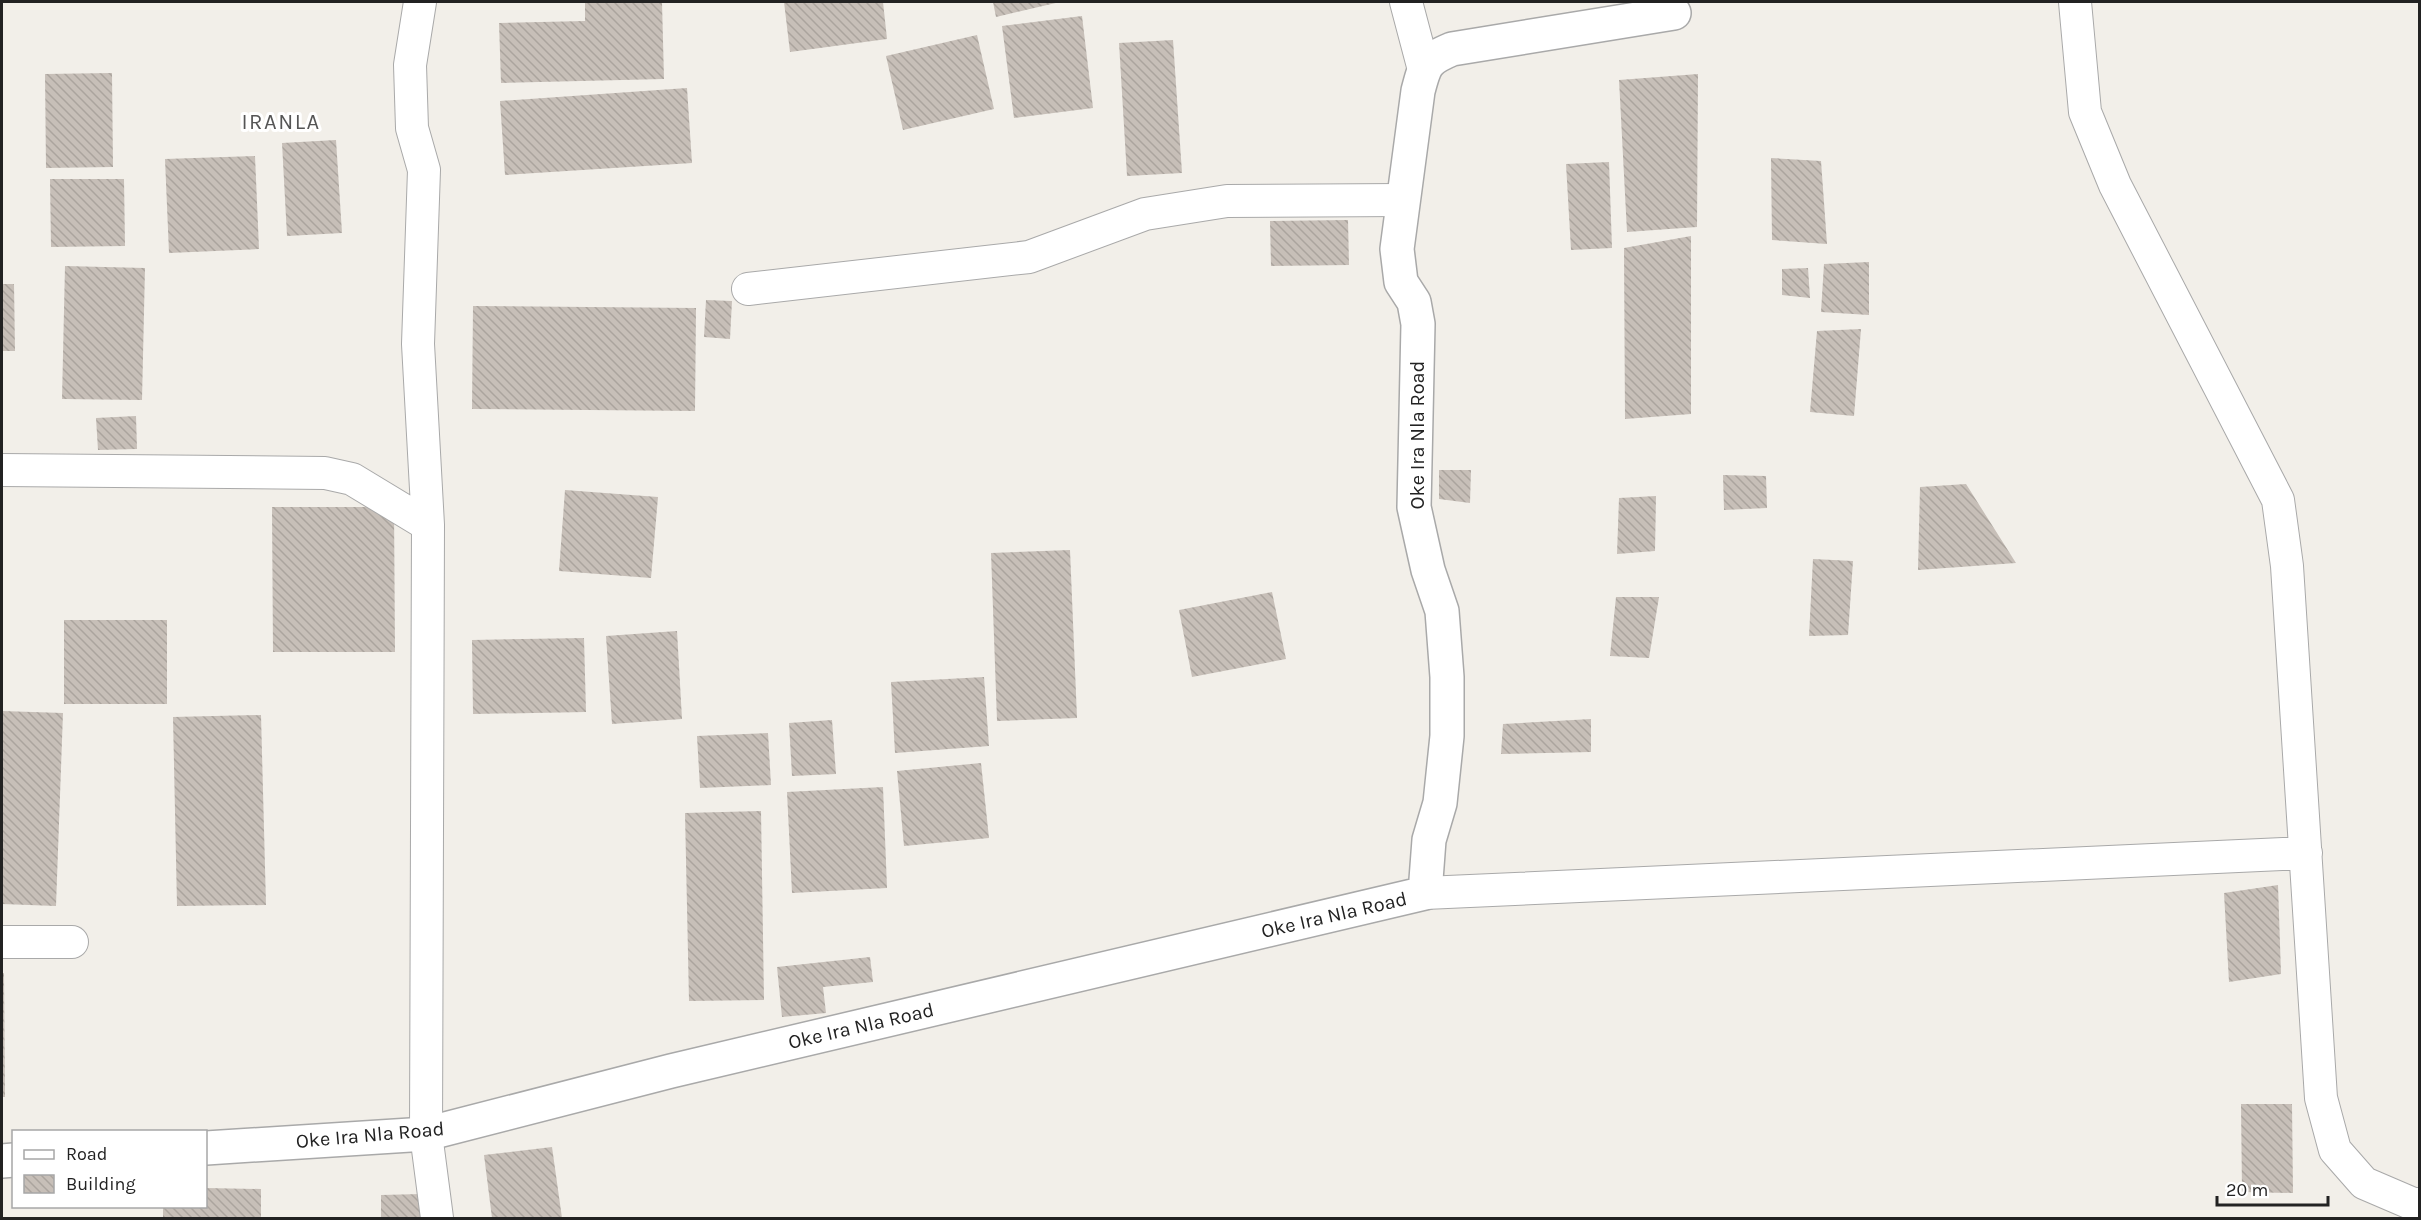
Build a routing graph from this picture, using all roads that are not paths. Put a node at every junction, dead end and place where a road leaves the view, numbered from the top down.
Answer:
1 (420, 2) edge
2 (1406, 2) edge
3 (2075, 2) edge
4 (1674, 13) dead end
5 (1424, 70) junction
6 (1404, 200) junction
7 (748, 289) dead end
8 (2, 470) edge
9 (428, 525) junction
10 (2306, 853) junction
11 (1425, 893) junction
12 (2, 942) edge
13 (72, 942) dead end
14 (426, 1134) junction
15 (207, 1148) edge
16 (2420, 1204) edge
17 (437, 1218) edge

1 - 9 street
2 - 5 street
3 - 10 street
4 - 5 street
5 - 6 street, Oke Ira Nla Road
6 - 7 street
6 - 11 street, Oke Ira Nla Road
8 - 9 street
9 - 14 street
10 - 11 street
10 - 16 street
11 - 14 street, Oke Ira Nla Road
12 - 13 street
14 - 15 street, Oke Ira Nla Road
14 - 17 street

